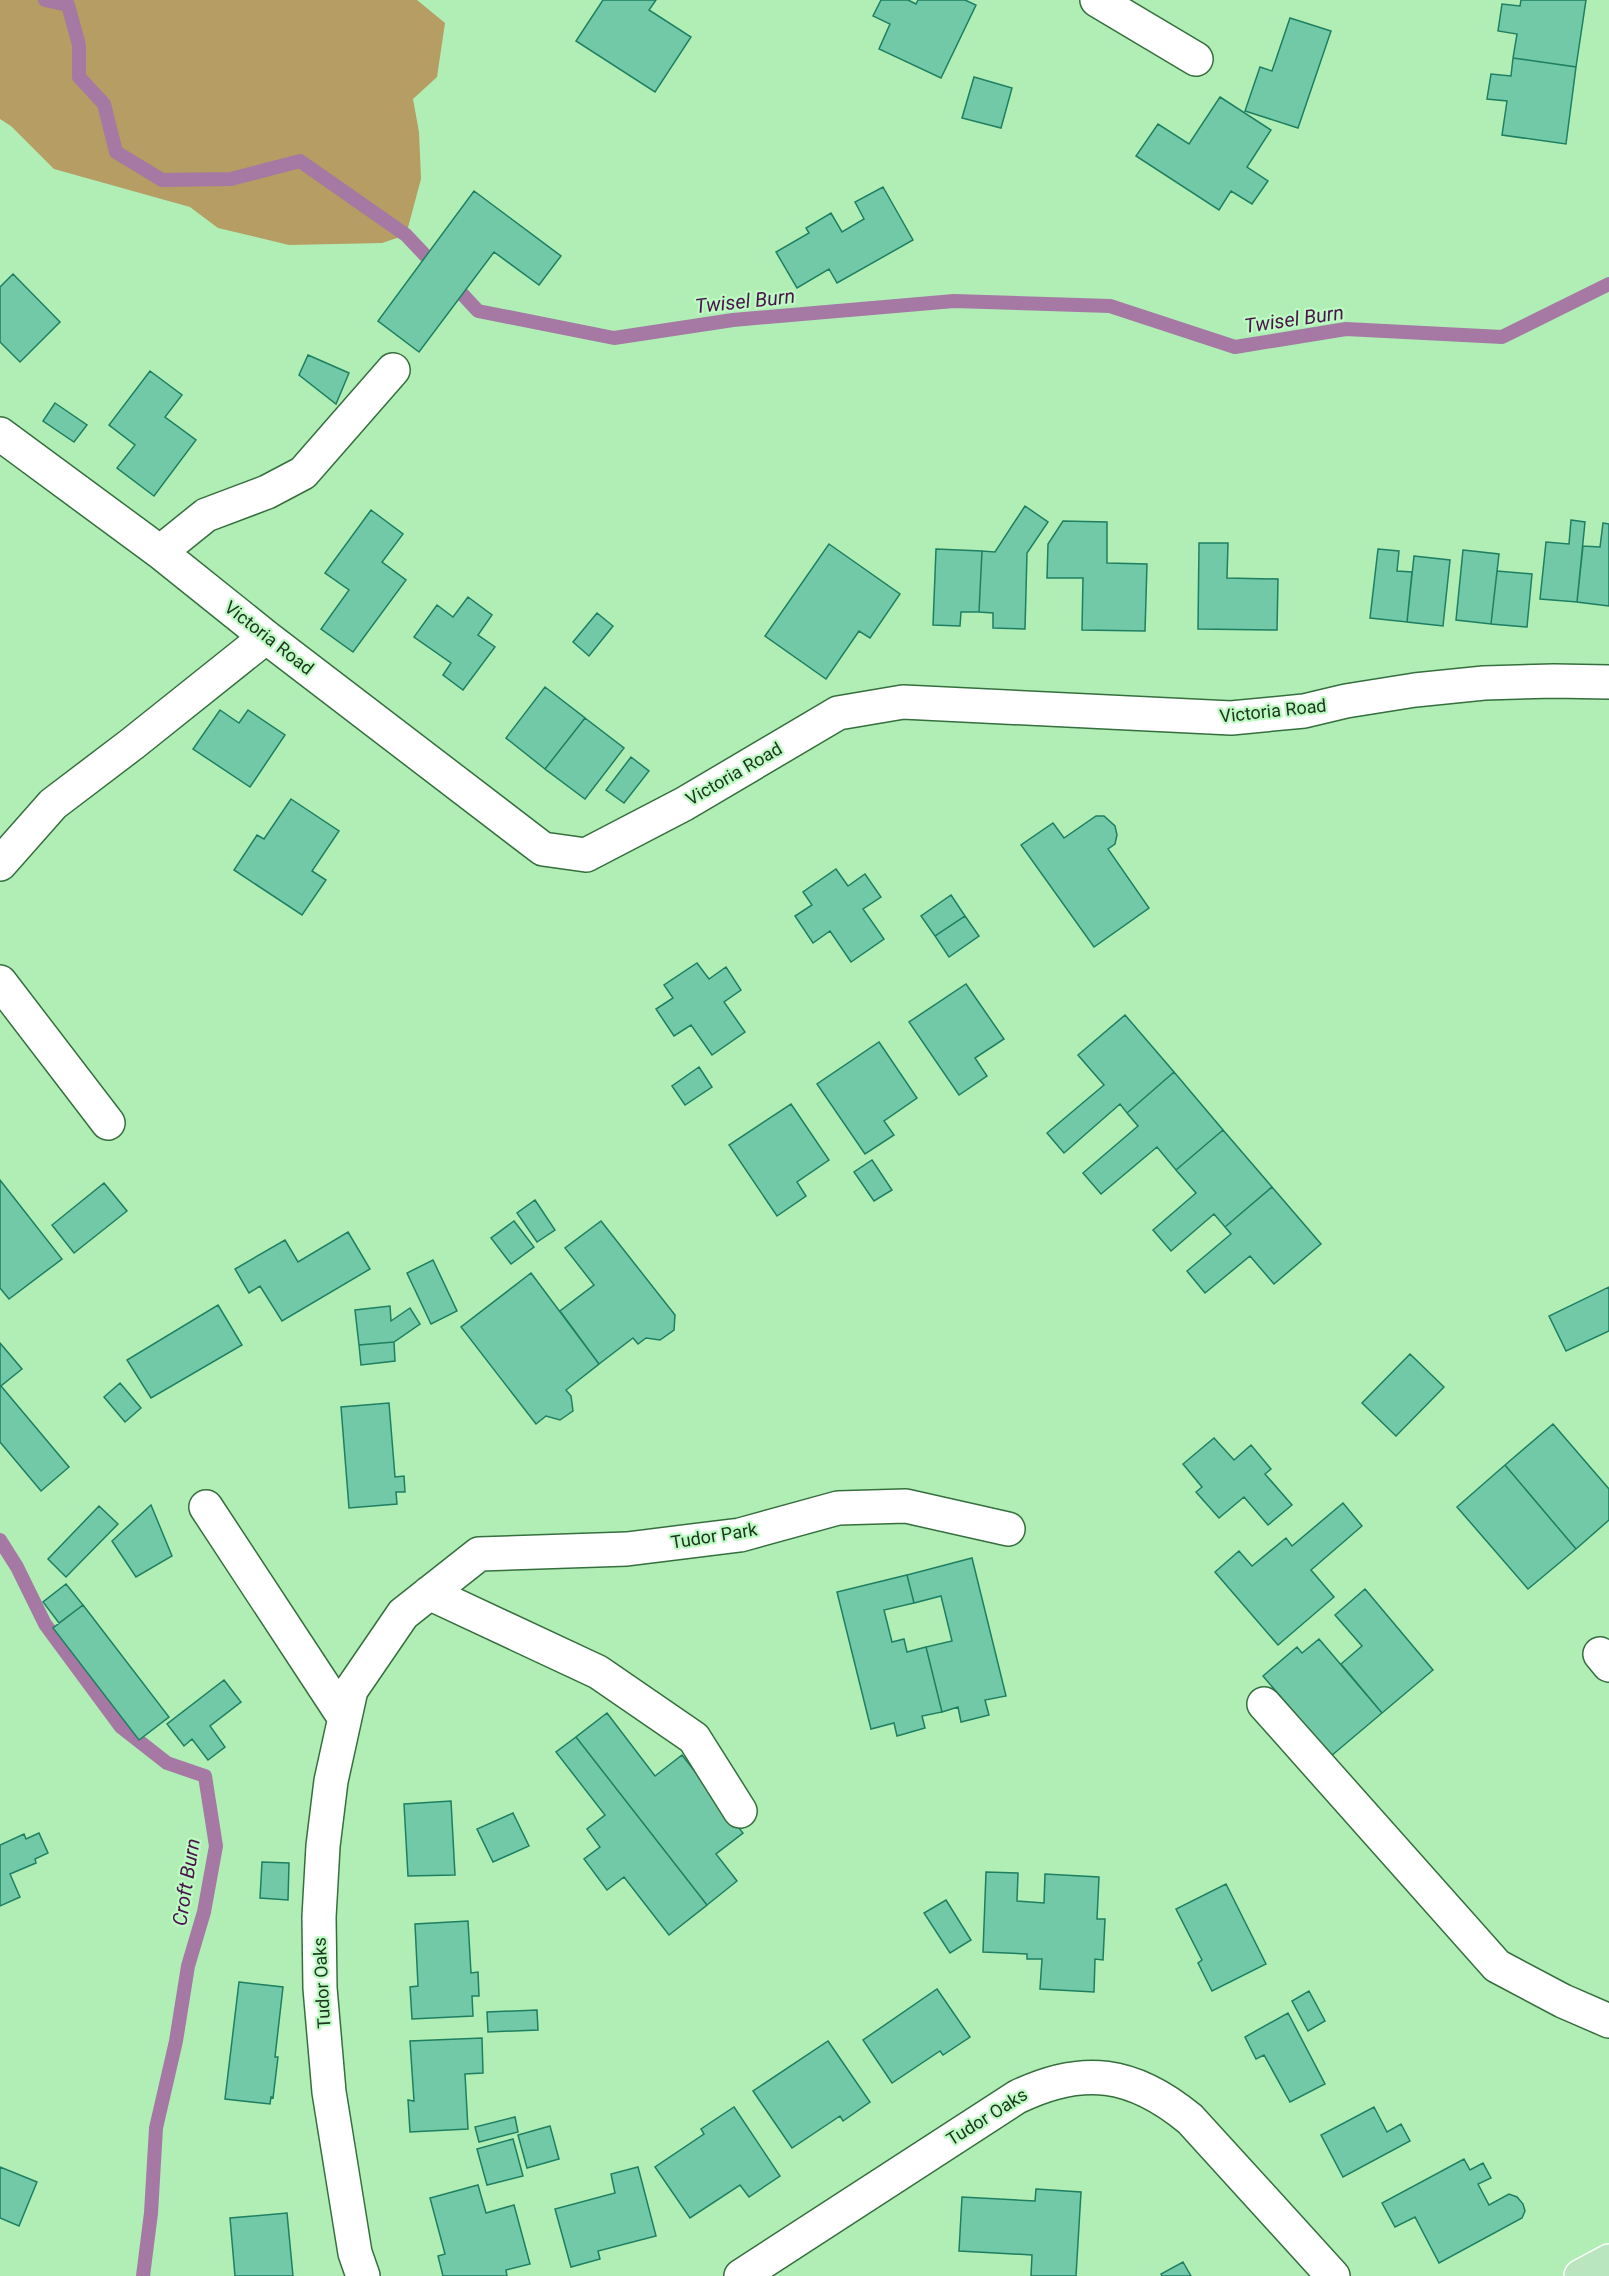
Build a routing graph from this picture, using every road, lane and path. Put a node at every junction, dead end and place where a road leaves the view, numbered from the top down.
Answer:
1 (1097, 0) edge
2 (1196, 59) dead end
3 (393, 370) dead end
4 (0, 434) edge
5 (160, 552) junction
6 (266, 637) junction
7 (1609, 682) edge
8 (0, 864) edge
9 (0, 982) edge
10 (108, 1123) dead end
11 (206, 1507) dead end
12 (1008, 1530) dead end
13 (429, 1593) junction
14 (347, 1703) junction
15 (1264, 1704) dead end
16 (740, 1810) dead end
17 (1609, 2021) edge
18 (1609, 2261) edge
19 (363, 2276) edge
20 (741, 2276) edge
21 (1333, 2276) edge
22 (1581, 2276) edge

1 - 2 street
3 - 5 street
4 - 5 street, Victoria Road
5 - 6 street, Victoria Road
6 - 7 street, Victoria Road
6 - 8 street
9 - 10 street
11 - 14 street
12 - 13 street, Tudor Park
13 - 14 street, Tudor Park
13 - 16 street
14 - 19 street, Tudor Oaks
15 - 17 street
18 - 22 main road
20 - 21 street, Tudor Oaks

